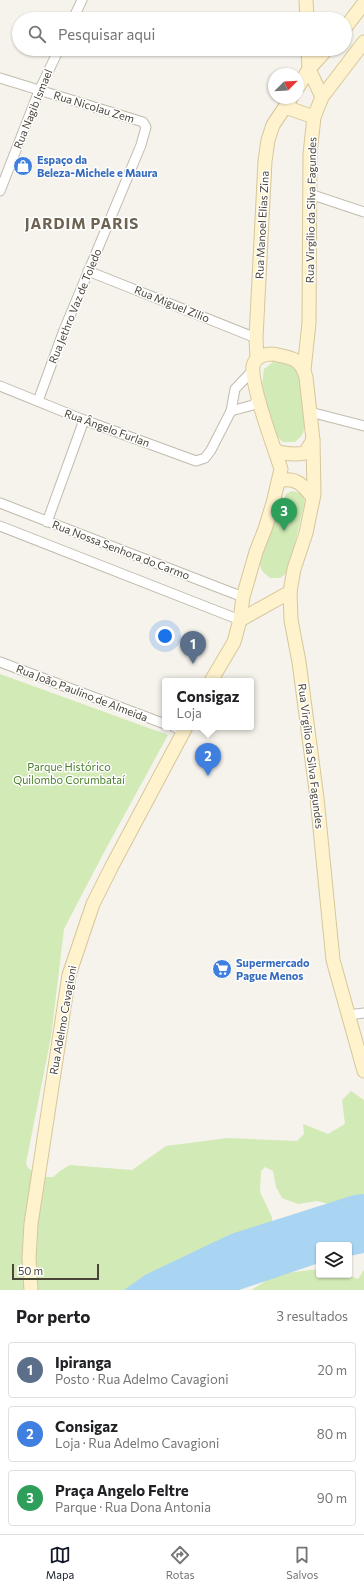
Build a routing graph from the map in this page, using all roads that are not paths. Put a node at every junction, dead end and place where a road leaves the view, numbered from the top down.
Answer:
1 (82, 0) edge
2 (306, 0) edge
3 (364, 3) edge
4 (76, 12) edge
5 (307, 12) edge
6 (352, 19) edge
7 (364, 42) edge
8 (55, 56) edge
9 (308, 56) edge
10 (321, 56) edge
11 (309, 70) junction
12 (0, 78) edge
13 (304, 78) edge
14 (39, 91) junction
15 (322, 97) junction
16 (287, 104) edge
17 (291, 104) edge
18 (314, 117) junction
19 (143, 122) joint
20 (0, 191) edge
21 (310, 194) junction
22 (364, 212) edge
23 (88, 271) junction
24 (256, 338) junction
25 (255, 364) junction
26 (304, 370) junction
27 (0, 386) edge
28 (260, 400) junction
29 (38, 401) junction
30 (231, 411) junction
31 (310, 412) junction
32 (84, 420) junction
33 (364, 426) edge
34 (313, 440) junction
35 (275, 451) junction
36 (279, 481) junction
37 (313, 498) junction
38 (0, 503) edge
39 (48, 522) junction
40 (0, 526) edge
41 (290, 592) junction
42 (243, 597) junction
43 (240, 620) junction
44 (0, 662) edge
45 (214, 678) edge
46 (162, 723) edge
47 (180, 730) edge
48 (364, 1013) edge
49 (348, 1015) junction
50 (364, 1071) edge
51 (31, 1290) edge

1 - 4 street
2 - 5 street
3 - 6 street
7 - 15 street, Rua Virgílio da Silva Fagundes
8 - 14 street, Rua Nagib Ismael
9 - 11 street
10 - 11 street
11 - 13 street
11 - 15 street
12 - 14 street, Rua Nicolau Zem
14 - 19 street, Rua Nicolau Zem
14 - 20 street, Rua Nagib Ismael
15 - 18 street, Rua Virgílio da Silva Fagundes
16 - 24 street, Rua Manoel Elias Zina
17 - 18 street
18 - 21 street, Rua Virgílio da Silva Fagundes
19 - 23 street, Rua Jethro Vaz de Toledo
21 - 22 street
21 - 26 street, Rua Virgílio da Silva Fagundes
23 - 24 street, Rua Miguel Zilio
23 - 29 street, Rua Jethro Vaz de Toledo
24 - 25 street, Rua Manoel Elias Zina
25 - 26 street
25 - 28 street, Rua Manoel Elias Zina
25 - 30 street
26 - 31 street, Rua Virgílio da Silva Fagundes
27 - 29 street, Rua Ângelo Furlan
28 - 30 street
28 - 35 street, Rua Manoel Elias Zina
29 - 32 street, Rua Ângelo Furlan
30 - 32 street, Rua Ângelo Furlan
31 - 33 street
31 - 34 street, Rua Virgílio da Silva Fagundes
32 - 39 street
34 - 35 street
34 - 37 street, Rua Virgílio da Silva Fagundes
35 - 36 street, Rua Manoel Elias Zina
36 - 37 street
36 - 42 street, Rua Manoel Elias Zina
37 - 41 street, Rua Virgílio da Silva Fagundes
38 - 39 street, Rua Nossa Senhora do Carmo
39 - 42 street, Rua Nossa Senhora do Carmo
40 - 43 street, Rua Nossa Senhora do Carmo
41 - 43 street
41 - 49 street, Rua Virgílio da Silva Fagundes
42 - 43 street, Rua Manoel Elias Zina
43 - 45 street
44 - 46 street, Rua João Paulino de Almeida
47 - 51 street, Rua Adelmo Cavagioni
48 - 49 street
49 - 50 street, Rua Virgílio da Silva Fagundes

